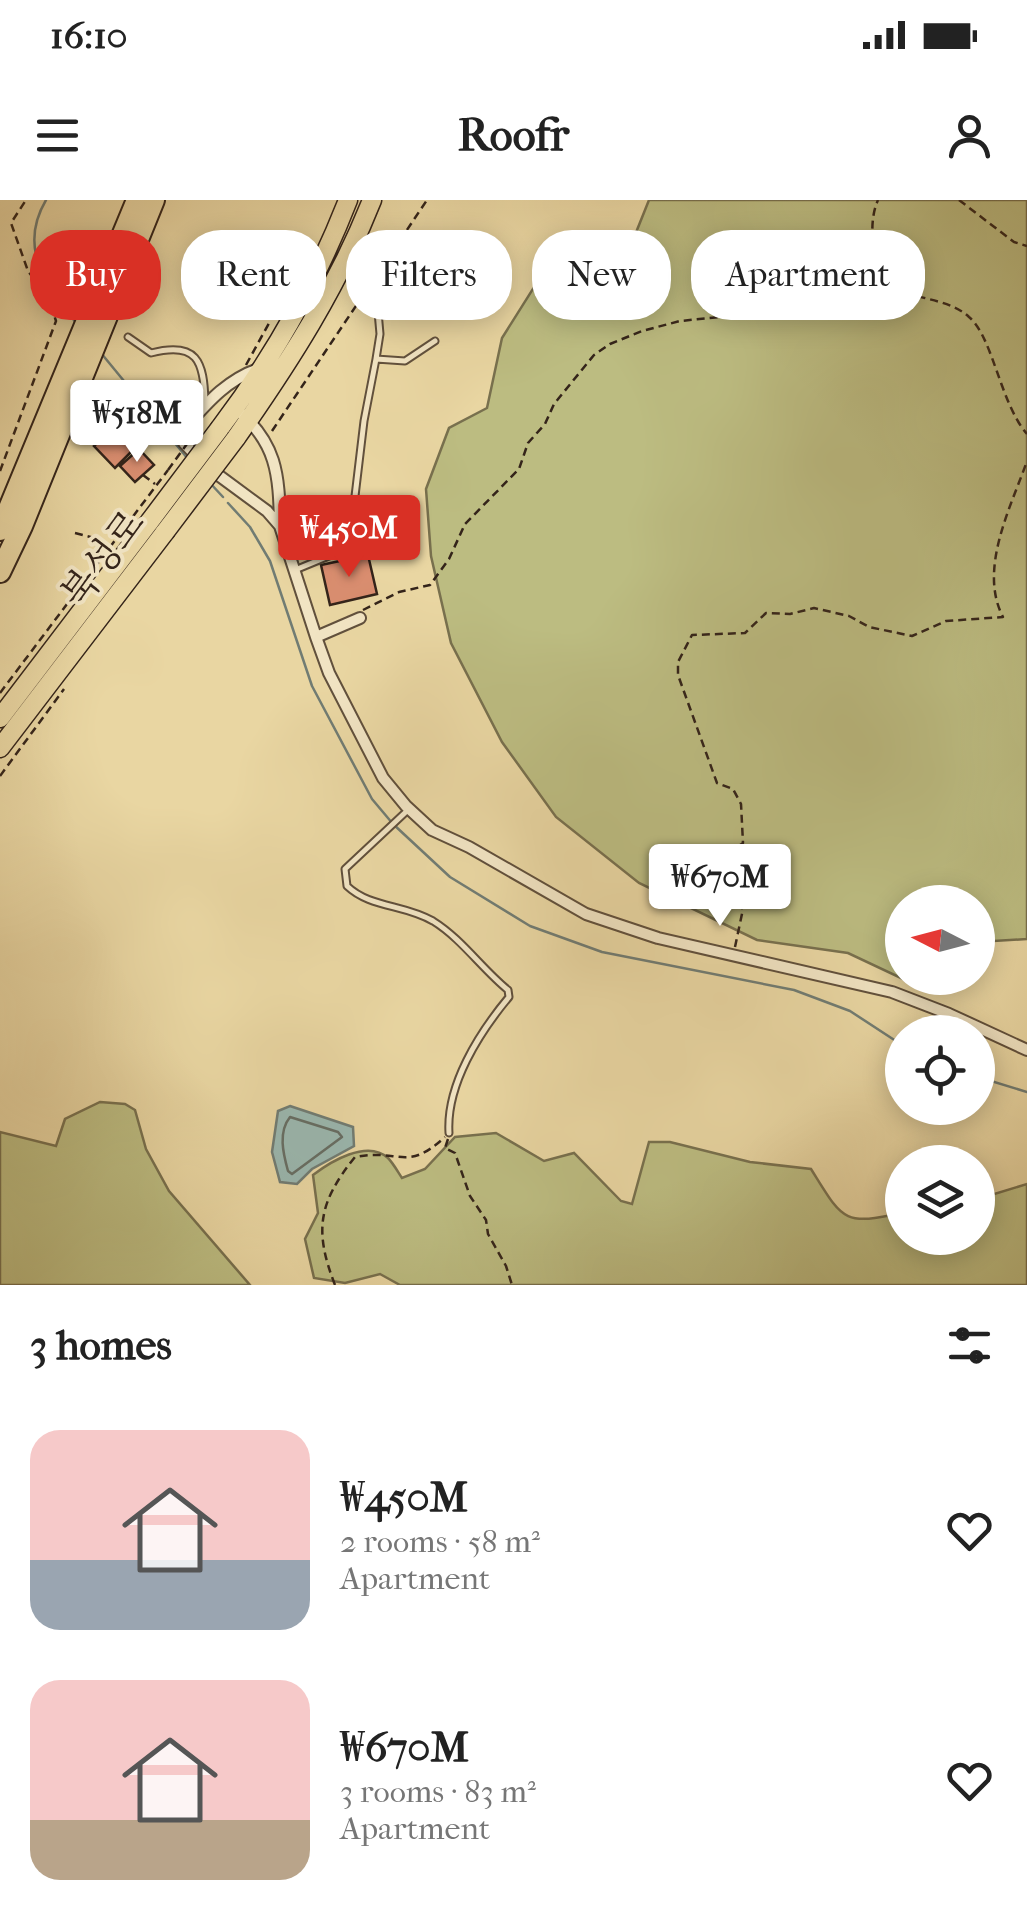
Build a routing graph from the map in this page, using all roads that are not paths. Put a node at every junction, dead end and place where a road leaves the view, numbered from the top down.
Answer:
1 (137, 200) edge
2 (154, 200) edge
3 (348, 200) edge
4 (372, 200) edge
5 (127, 230) edge
6 (138, 230) edge
7 (95, 320) edge
8 (378, 320) edge
9 (128, 337) dead end
10 (435, 341) dead end
11 (80, 355) junction
12 (376, 359) junction
13 (265, 367) junction
14 (205, 405) junction
15 (242, 414) junction
16 (157, 526) junction
17 (280, 526) junction
18 (0, 530) edge
19 (295, 570) junction
20 (0, 572) edge
21 (360, 618) road end
22 (316, 638) junction
23 (0, 718) edge
24 (0, 748) edge
25 (406, 812) junction
26 (1027, 1050) edge
27 (449, 1133) road end

1 - 5 highway
2 - 6 highway
3 - 13 main road, 북성로
4 - 15 main road, 북성로
7 - 11 highway
8 - 12 lane
9 - 14 lane
10 - 12 lane
11 - 18 highway
11 - 20 highway
12 - 19 lane
13 - 14 street
13 - 15 main road, 북성로
14 - 17 street
15 - 16 main road, 북성로, bridge
15 - 17 street
16 - 23 main road, 북성로
16 - 24 main road, 북성로
17 - 19 street
19 - 22 street
21 - 22 street
22 - 25 street
25 - 26 street
25 - 27 lane

